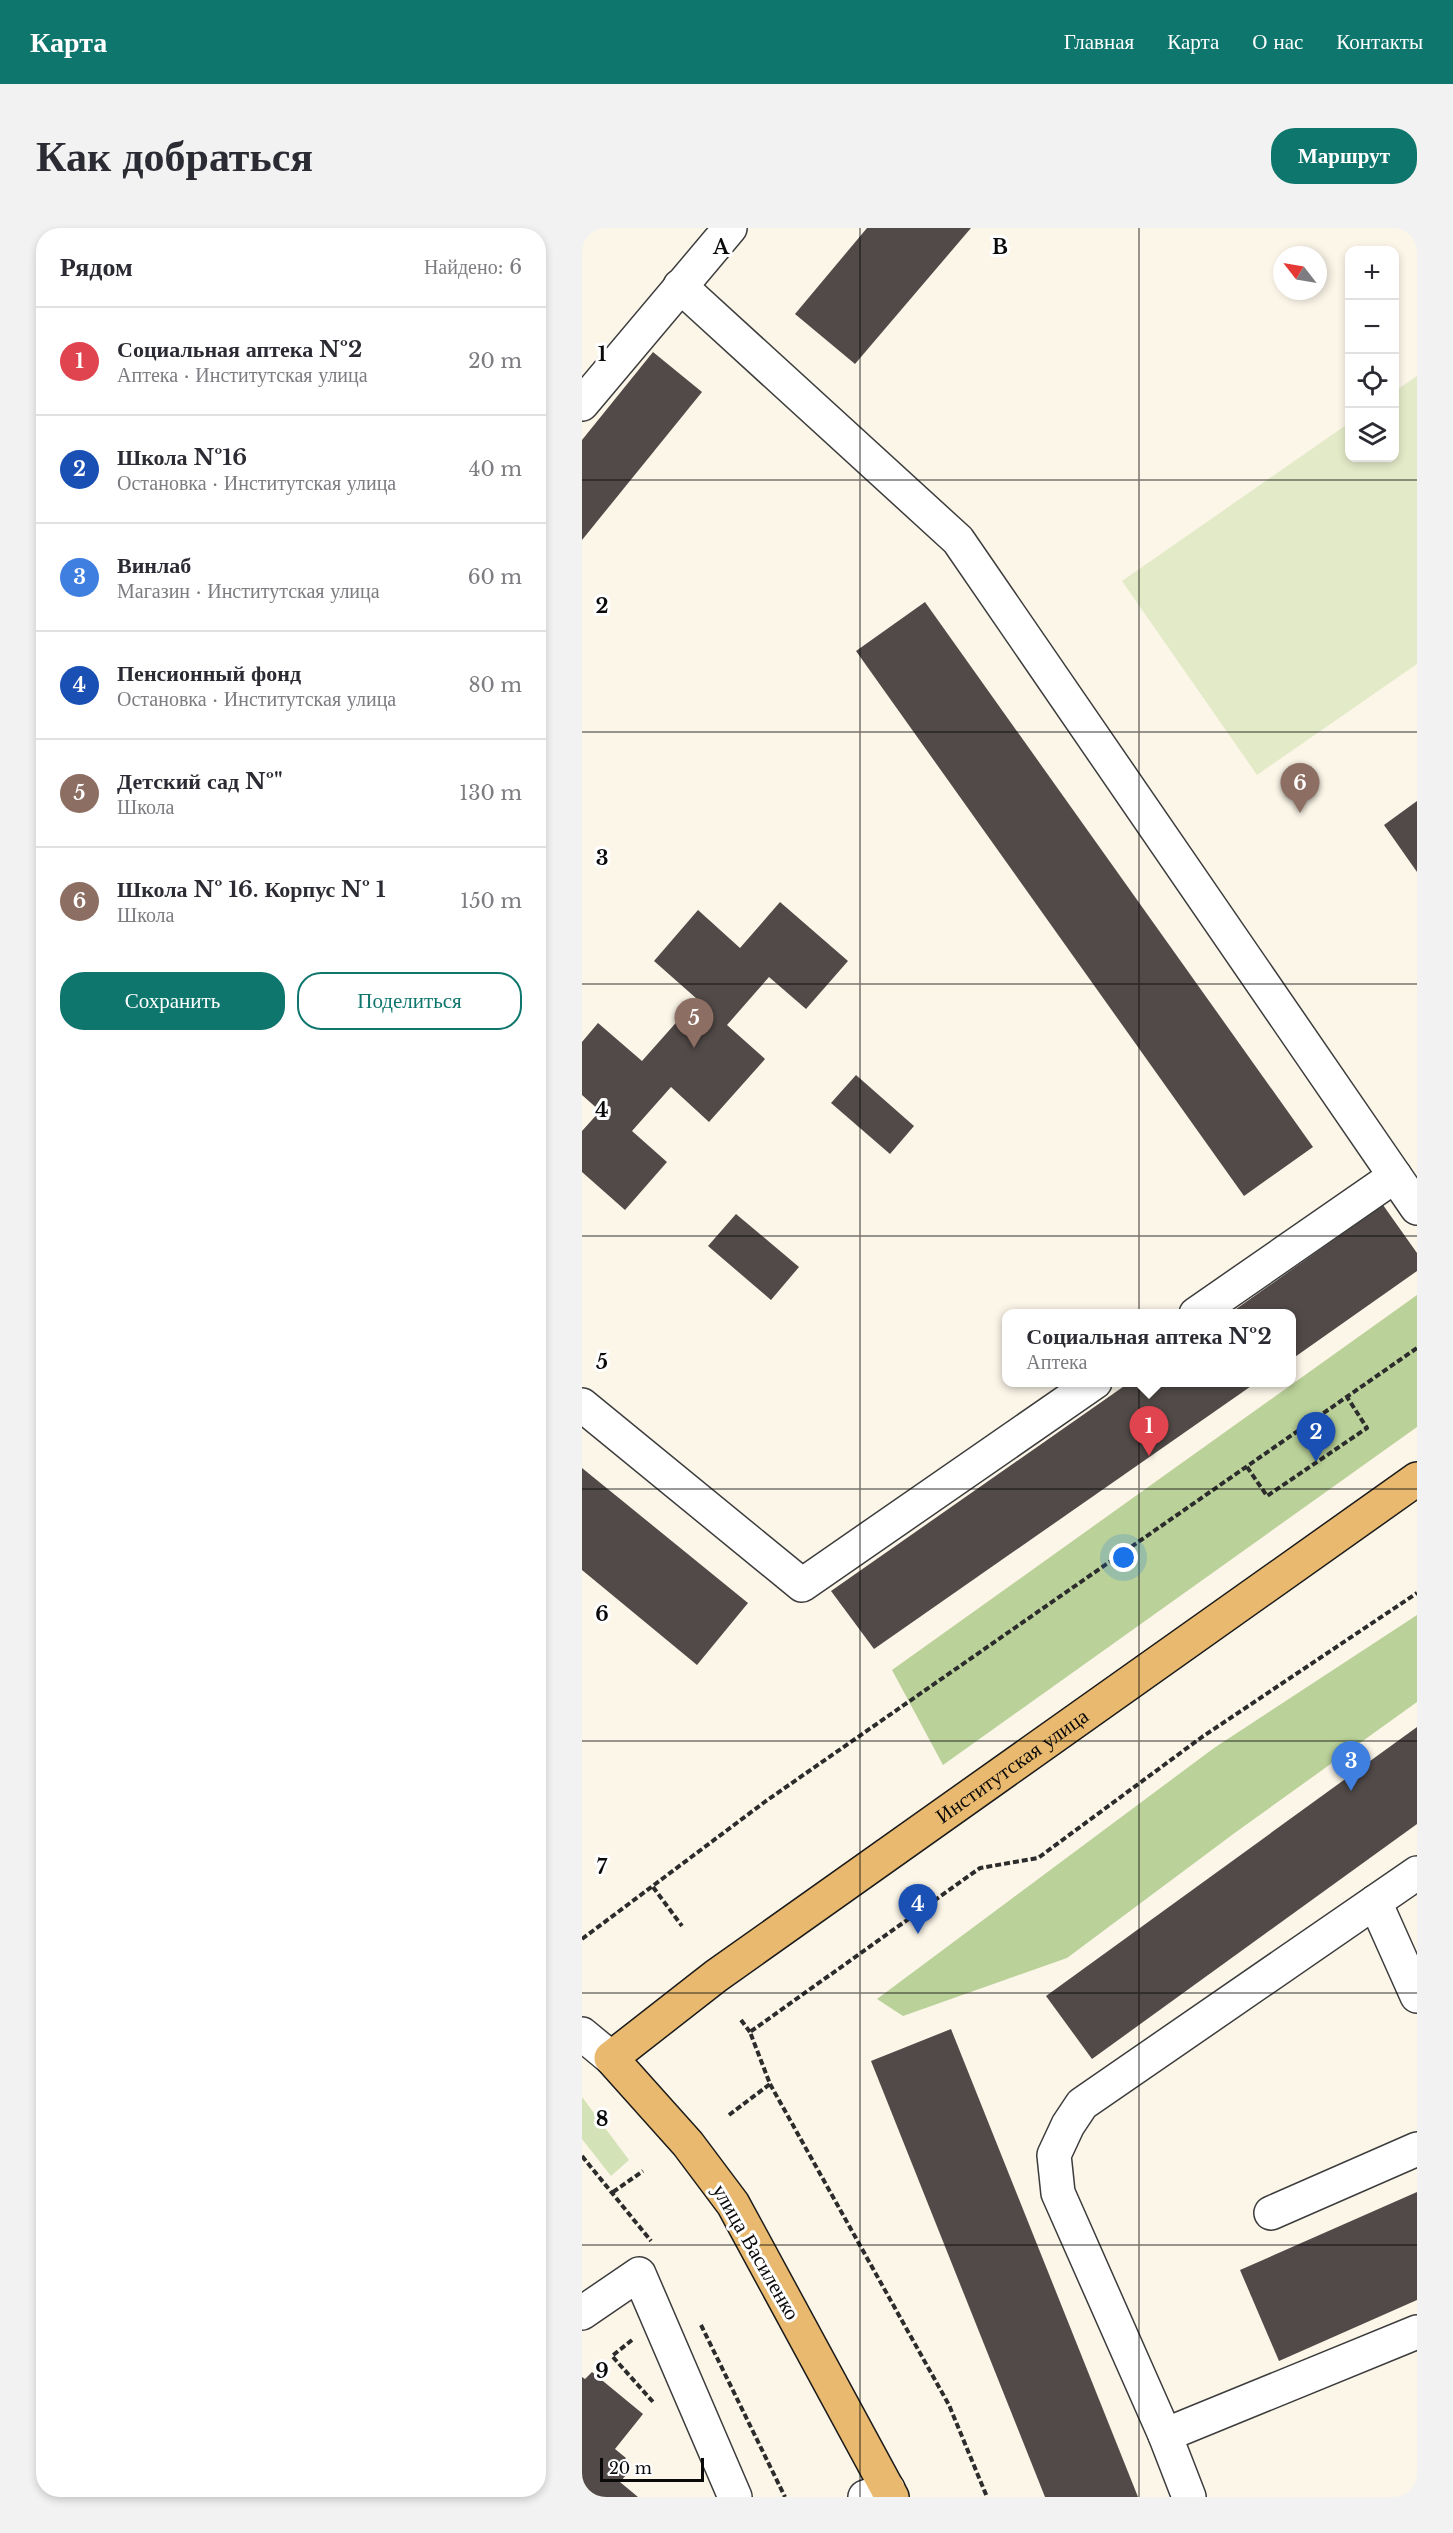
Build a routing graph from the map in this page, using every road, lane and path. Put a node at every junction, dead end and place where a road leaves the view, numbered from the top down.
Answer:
1 (730, 228) edge
2 (681, 286) junction
3 (582, 404) edge
4 (1395, 1176) junction
5 (1417, 1208) edge
6 (1203, 1309) edge
7 (1417, 1348) edge
8 (1089, 1387) edge
9 (1347, 1397) junction
10 (582, 1405) edge
11 (1247, 1467) junction
12 (1417, 1479) edge
13 (1417, 1593) edge
14 (1417, 1872) edge
15 (653, 1887) junction
16 (1375, 1902) junction
17 (682, 1926) dead end
18 (582, 1939) edge
19 (1417, 1996) edge
20 (741, 2020) dead end
21 (750, 2032) junction
22 (582, 2034) edge
23 (611, 2058) junction
24 (770, 2084) junction
25 (729, 2115) dead end
26 (1417, 2149) edge
27 (643, 2171) dead end
28 (613, 2192) dead end
29 (1271, 2213) dead end
30 (582, 2313) edge
31 (1417, 2332) edge
32 (612, 2356) dead end
33 (659, 2412) dead end
34 (1165, 2435) junction
35 (882, 2494) edge
36 (735, 2497) edge
37 (987, 2497) edge
38 (1189, 2497) edge

1 - 2 street
2 - 3 street
2 - 4 street
4 - 5 street
4 - 6 street
7 - 9 path
8 - 10 street
9 - 11 path
9 - 11 path
11 - 15 path
12 - 23 main road, Институтская улица
13 - 21 path
14 - 16 street
15 - 17 path
15 - 18 path
16 - 19 street
16 - 34 street
20 - 21 path
21 - 24 path
22 - 23 street, улица Василенко
23 - 35 main road, улица Василенко
24 - 25 path
24 - 37 path
26 - 29 street
27 - 28 path
30 - 36 street
31 - 34 street
32 - 33 path
34 - 38 street

